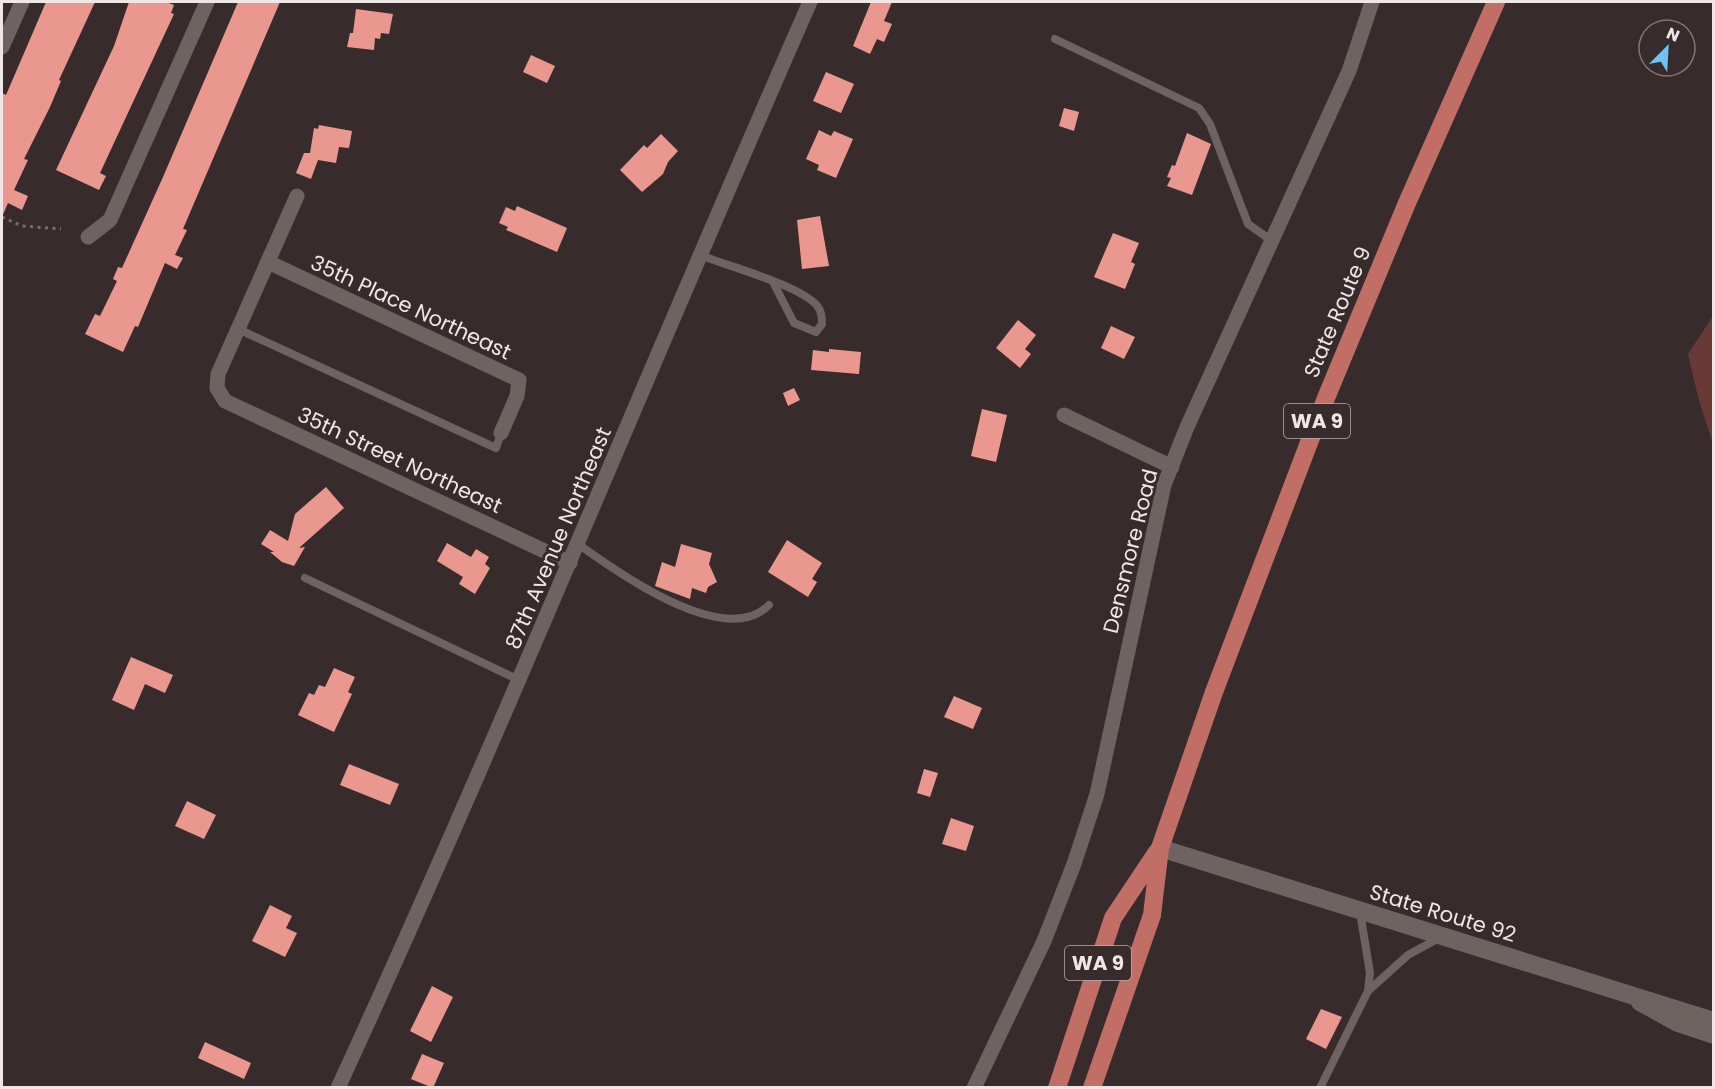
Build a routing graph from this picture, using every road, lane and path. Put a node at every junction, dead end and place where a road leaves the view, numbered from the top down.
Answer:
1 (22, 2) edge
2 (207, 2) edge
3 (810, 2) edge
4 (1372, 2) edge
5 (1496, 2) edge
6 (1055, 39) dead end
7 (2, 47) edge
8 (297, 196) dead end
9 (2, 217) edge
10 (61, 229) dead end
11 (88, 237) dead end
12 (1272, 241) junction
13 (699, 255) junction
14 (268, 262) junction
15 (773, 282) junction
16 (238, 328) junction
17 (1064, 415) dead end
18 (501, 433) joint
19 (1172, 467) junction
20 (578, 544) junction
21 (570, 563) junction
22 (305, 578) dead end
23 (769, 604) dead end
24 (521, 680) junction
25 (1160, 848) junction
26 (1360, 910) junction
27 (1443, 936) junction
28 (1368, 991) junction
29 (1620, 992) junction
30 (1713, 1021) edge
31 (1713, 1035) edge
32 (338, 1088) edge
33 (974, 1088) edge
34 (1057, 1088) edge
35 (1092, 1088) edge
36 (1320, 1088) edge

1 - 7 street
2 - 11 street
3 - 13 street, 87th Avenue Northeast
4 - 12 street, Densmore Road
5 - 25 main road, State Route 9 / WA 9
6 - 12 lane
8 - 14 street
9 - 10 path
12 - 19 street, Densmore Road
13 - 15 lane
13 - 20 street, 87th Avenue Northeast
14 - 16 street
14 - 18 street, 35th Place Northeast
15 - 15 lane
16 - 18 lane
16 - 21 street, 35th Street Northeast
17 - 19 street
19 - 33 street, Densmore Road
20 - 21 street, 87th Avenue Northeast
20 - 23 lane
21 - 24 street, 87th Avenue Northeast
22 - 24 lane
24 - 32 street, 87th Avenue Northeast
25 - 26 main road, State Route 92
25 - 34 main road, State Route 9 / WA 9
25 - 35 main road, State Route 9 / WA 9
26 - 27 main road, State Route 92
26 - 28 lane
27 - 28 lane
27 - 29 main road, State Route 92
28 - 36 lane
29 - 30 main road, State Route 92
29 - 31 main road

